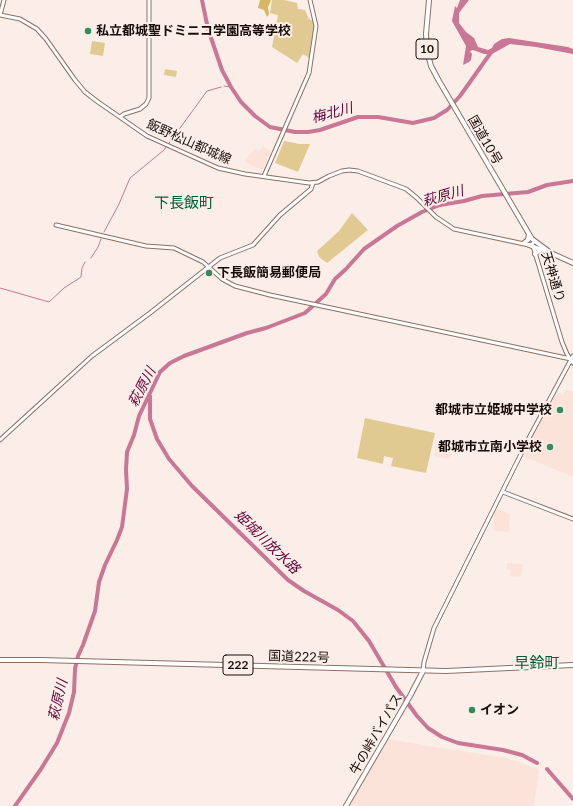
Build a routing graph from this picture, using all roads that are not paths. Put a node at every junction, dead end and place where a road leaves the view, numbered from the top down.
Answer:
1 (4, 0) edge
2 (149, 0) edge
3 (310, 0) edge
4 (429, 0) edge
5 (0, 15) edge
6 (120, 117) junction
7 (264, 176) junction
8 (313, 183) junction
9 (56, 225) dead end
10 (529, 234) junction
11 (536, 241) junction
12 (524, 243) junction
13 (531, 246) junction
14 (540, 250) junction
15 (551, 253) junction
16 (535, 254) junction
17 (573, 263) edge
18 (208, 267) junction
19 (572, 358) edge
20 (573, 363) edge
21 (0, 440) edge
22 (503, 492) junction
23 (573, 520) edge
24 (0, 660) edge
25 (573, 665) edge
26 (412, 670) junction
27 (423, 670) junction
28 (419, 679) junction
29 (346, 806) edge

1 - 5 street
2 - 6 street
3 - 7 street
4 - 10 highway, 国道10号 / 10
5 - 6 street, 飯野松山都城線
6 - 7 street, 飯野松山都城線
7 - 8 street, 飯野松山都城線
8 - 12 street
8 - 18 street
9 - 18 street
10 - 11 highway, 国道10号 / 10
10 - 12 highway
11 - 13 street
11 - 15 highway, 国道10号 / 10
12 - 13 street
13 - 14 highway
13 - 16 street, 天神通り
14 - 15 highway
14 - 16 highway
15 - 17 highway, 国道10号 / 10
16 - 19 street, 天神通り
18 - 19 street
18 - 21 street
19 - 20 street, 天神通り
19 - 22 street
22 - 23 street
22 - 27 street
24 - 26 highway, 国道222号 / 222
25 - 27 highway, 国道222号 / 222
26 - 27 highway, 国道222号 / 222
26 - 28 highway
27 - 28 highway, 牛の峠バイパス
28 - 29 highway, 牛の峠バイパス

